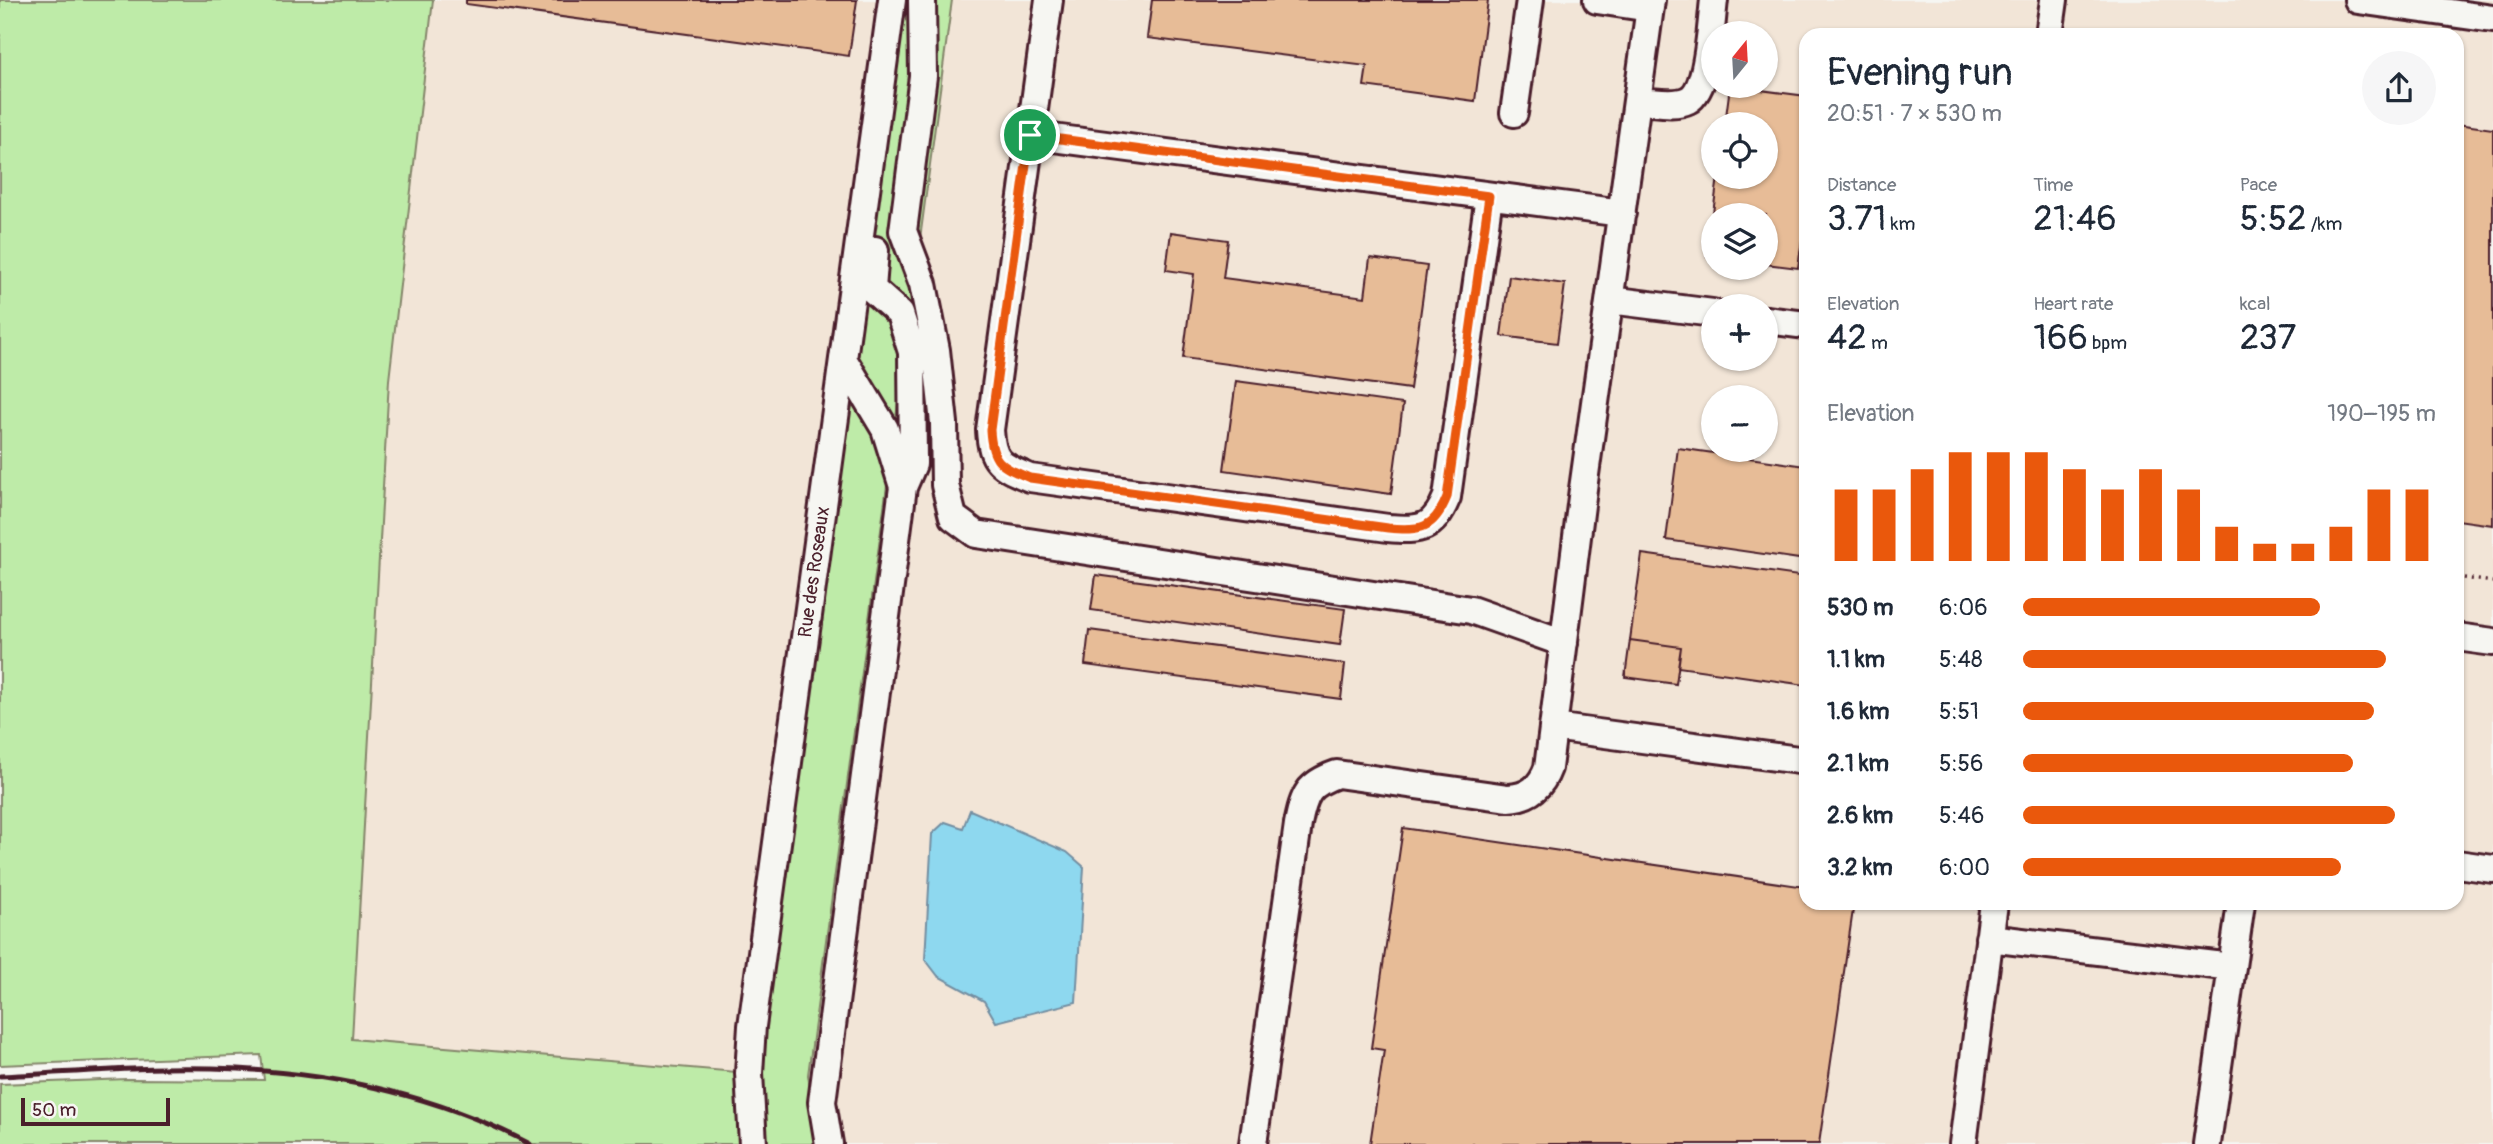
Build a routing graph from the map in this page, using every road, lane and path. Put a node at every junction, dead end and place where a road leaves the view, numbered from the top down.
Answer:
1 (892, 0) edge
2 (922, 0) edge
3 (1049, 0) edge
4 (1530, 0) edge
5 (1597, 0) edge
6 (1714, 0) edge
7 (2054, 0) edge
8 (2358, 0) edge
9 (1651, 4) edge
10 (2493, 19) edge
11 (2050, 28) edge
12 (1638, 100) junction
13 (1514, 113) dead end
14 (1030, 135) junction
15 (870, 165) junction
16 (1489, 196) junction
17 (1622, 213) junction
18 (1610, 300) junction
19 (1701, 311) edge
20 (1778, 322) edge
21 (1799, 325) edge
22 (843, 359) junction
23 (903, 487) junction
24 (2464, 578) edge
25 (2493, 582) edge
26 (2464, 638) edge
27 (2493, 642) edge
28 (1564, 643) junction
29 (1553, 727) junction
30 (1799, 760) edge
31 (2464, 865) edge
32 (2493, 869) edge
33 (1993, 910) edge
34 (2240, 910) edge
35 (1989, 938) junction
36 (2232, 967) junction
37 (753, 1144) edge
38 (829, 1144) edge
39 (1253, 1144) edge
40 (1963, 1144) edge
41 (2207, 1144) edge

1 - 15 street, Rue des Roseaux
2 - 28 street
3 - 14 street
4 - 13 street
5 - 9 street
6 - 12 street
7 - 11 street
8 - 10 street
9 - 12 street
12 - 17 street
14 - 16 street
14 - 16 street
15 - 22 street, Rue des Roseaux
15 - 23 street
16 - 17 street
17 - 18 street
18 - 19 street
18 - 28 street
20 - 21 street
22 - 23 street
22 - 37 street, Rue des Roseaux
23 - 38 street
24 - 25 path
26 - 27 street
28 - 29 street
29 - 30 street
29 - 39 street
31 - 32 street
33 - 35 street
34 - 36 street
35 - 36 street
35 - 40 street
36 - 41 street

